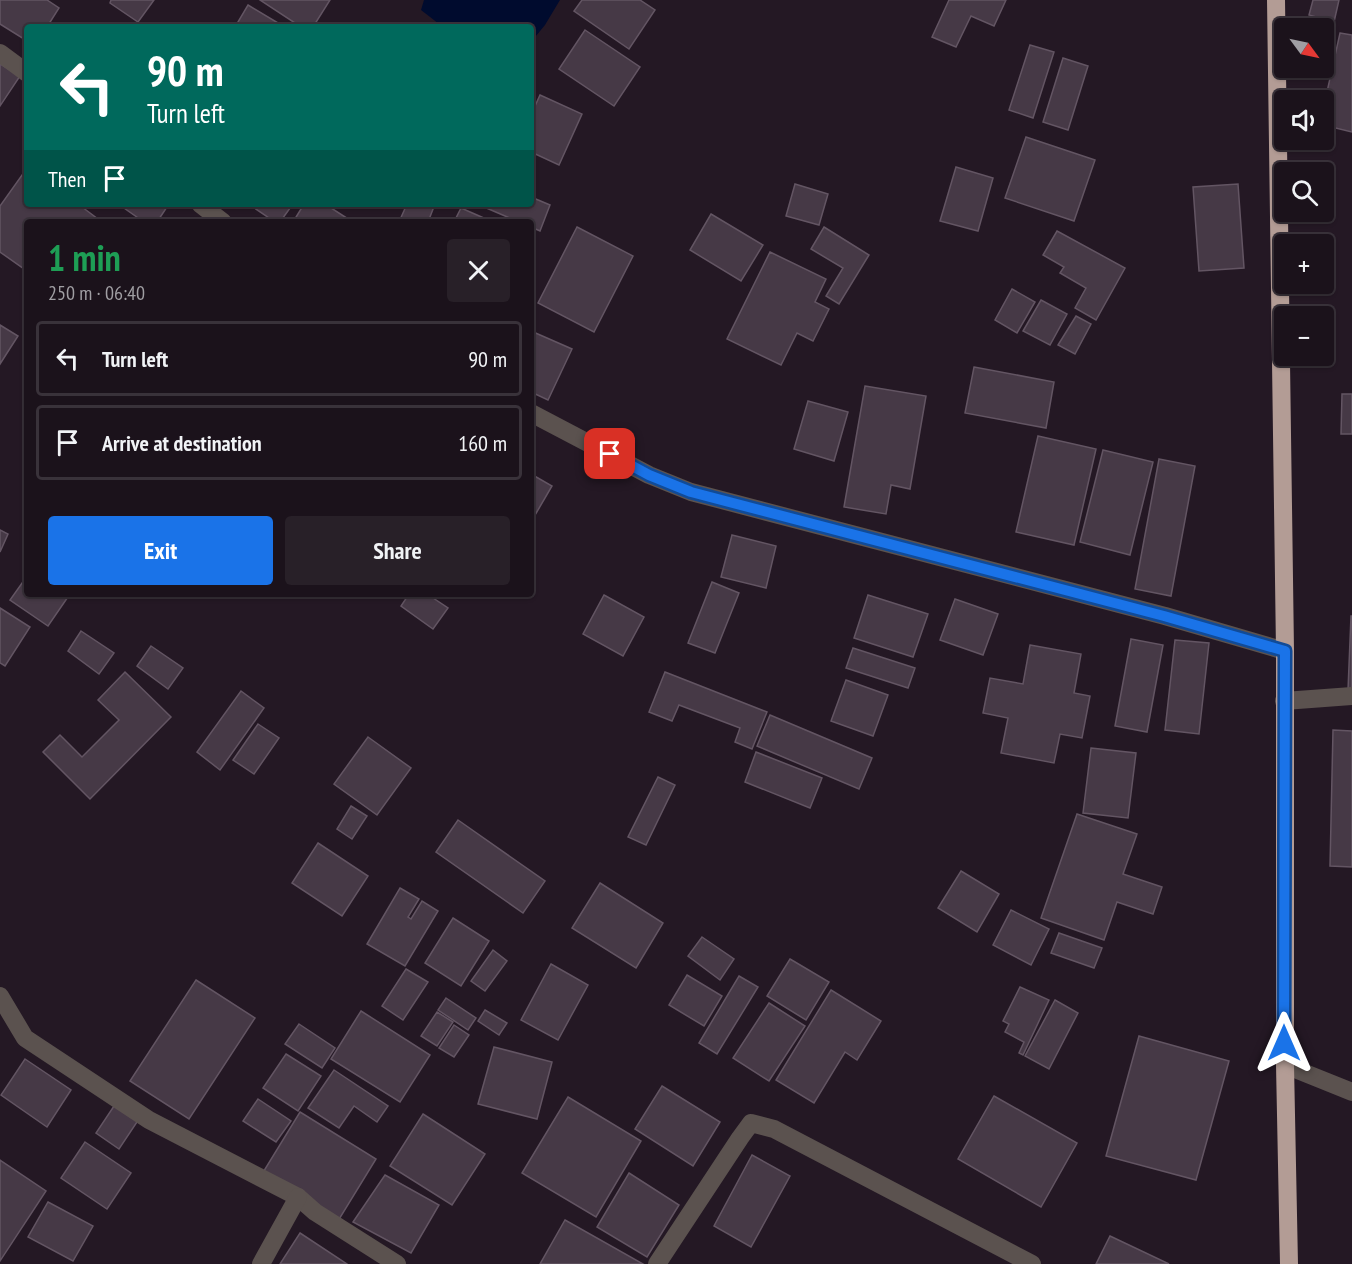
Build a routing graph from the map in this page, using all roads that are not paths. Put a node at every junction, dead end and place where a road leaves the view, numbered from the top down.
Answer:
1 (1276, 0) edge
2 (0, 53) edge
3 (24, 71) edge
4 (204, 207) edge
5 (219, 219) edge
6 (534, 414) edge
7 (1285, 651) junction
8 (1352, 696) edge
9 (1284, 701) junction
10 (0, 996) edge
11 (1285, 1065) junction
12 (1352, 1092) edge
13 (298, 1197) junction
14 (261, 1264) edge
15 (397, 1264) edge
16 (657, 1264) edge
17 (1032, 1264) edge
18 (1289, 1264) edge

1 - 7 highway
2 - 3 street
4 - 5 street
6 - 7 street
7 - 9 highway
8 - 9 street
9 - 11 highway
10 - 13 street
11 - 12 street
11 - 18 highway
13 - 14 street
13 - 15 street
16 - 17 street

